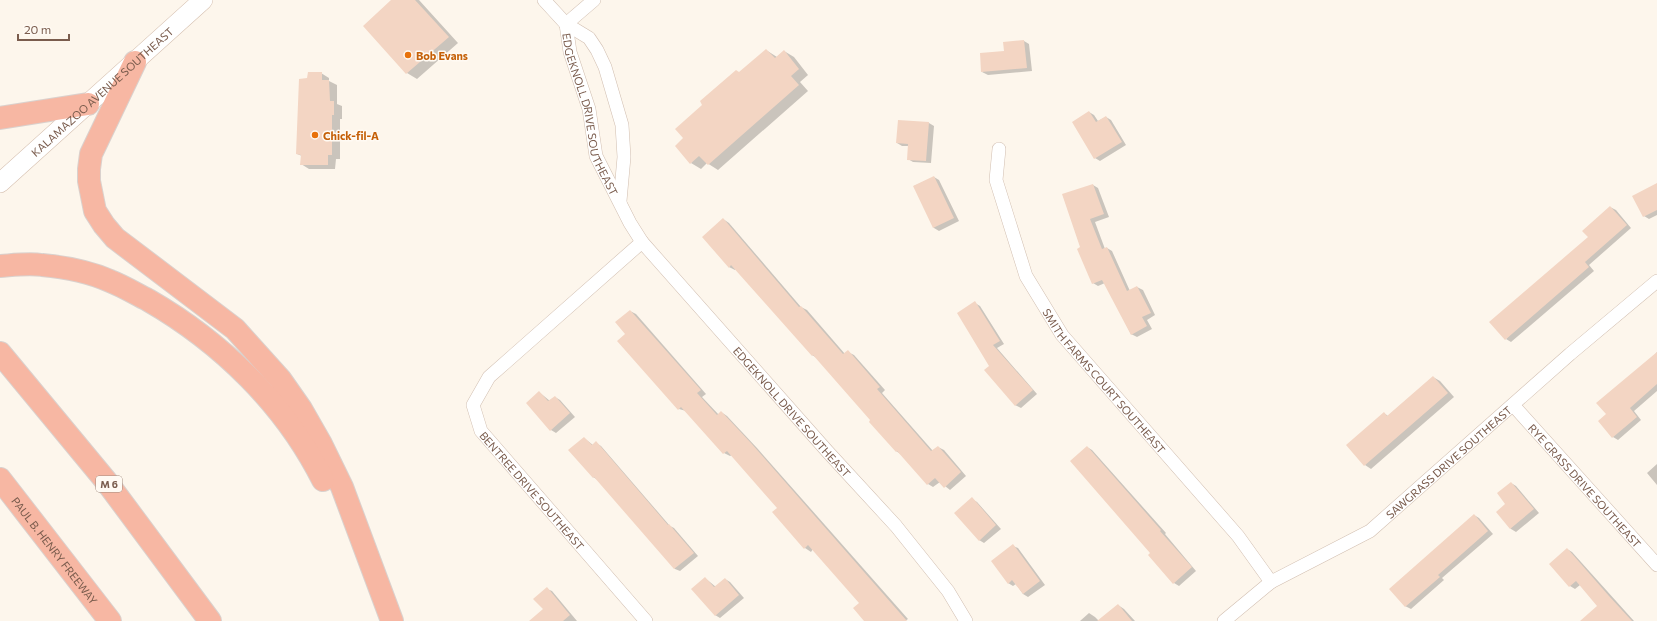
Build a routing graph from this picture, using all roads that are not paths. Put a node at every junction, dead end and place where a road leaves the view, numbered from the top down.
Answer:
1 (203, 0) edge
2 (544, 0) edge
3 (594, 0) edge
4 (566, 24) junction
5 (135, 62) junction
6 (88, 104) junction
7 (0, 118) edge
8 (999, 149) dead end
9 (0, 183) edge
10 (620, 201) junction
11 (642, 242) junction
12 (0, 266) edge
13 (1657, 281) edge
14 (0, 353) edge
15 (1513, 405) junction
16 (0, 480) edge
17 (1657, 565) edge
18 (1271, 582) junction
19 (391, 618) edge
20 (110, 621) edge
21 (210, 621) edge
22 (646, 621) edge
23 (966, 621) edge
24 (1224, 621) edge

1 - 5 main road, KALAMAZOO AVENUE SOUTHEAST
2 - 4 street, EDGEKNOLL DRIVE SOUTHEAST
3 - 4 street
4 - 10 street, EDGEKNOLL DRIVE SOUTHEAST
4 - 10 street, EDGEKNOLL DRIVE SOUTHEAST
5 - 6 main road, KALAMAZOO AVENUE SOUTHEAST
5 - 19 highway
6 - 7 highway
6 - 9 main road, KALAMAZOO AVENUE SOUTHEAST
8 - 18 street, SMITH FARMS COURT SOUTHEAST
10 - 11 street, EDGEKNOLL DRIVE SOUTHEAST
11 - 22 street, BENTREE DRIVE SOUTHEAST
11 - 23 street, EDGEKNOLL DRIVE SOUTHEAST
12 - 19 highway
13 - 15 street, SAWGRASS DRIVE SOUTHEAST
14 - 21 highway, M 6
15 - 17 street, RYE GRASS DRIVE SOUTHEAST
15 - 18 street, SAWGRASS DRIVE SOUTHEAST
16 - 20 highway, PAUL B. HENRY FREEWAY
18 - 24 street, SAWGRASS DRIVE SOUTHEAST

